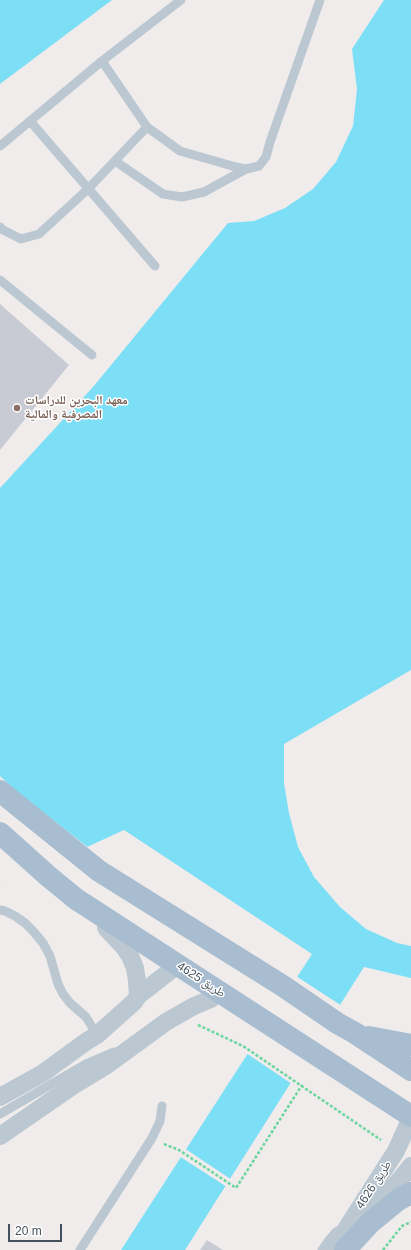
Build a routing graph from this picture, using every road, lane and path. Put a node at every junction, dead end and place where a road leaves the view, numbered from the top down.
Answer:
1 (181, 0) edge
2 (320, 0) edge
3 (102, 61) junction
4 (30, 121) junction
5 (148, 127) junction
6 (0, 146) edge
7 (115, 161) junction
8 (246, 169) junction
9 (88, 190) junction
10 (0, 227) edge
11 (154, 266) dead end
12 (0, 280) edge
13 (92, 355) dead end
14 (0, 791) edge
15 (0, 833) edge
16 (48, 876) junction
17 (0, 910) edge
18 (106, 928) junction
19 (170, 971) junction
20 (211, 998) junction
21 (136, 999) junction
22 (252, 1014) junction
23 (178, 1015) junction
24 (346, 1028) junction
25 (97, 1035) junction
26 (135, 1045) junction
27 (411, 1045) edge
28 (411, 1070) edge
29 (302, 1085) junction
30 (0, 1097) edge
31 (0, 1104) edge
32 (162, 1106) dead end
33 (0, 1114) edge
34 (411, 1117) edge
35 (0, 1136) edge
36 (179, 1150) dead end
37 (396, 1151) junction
38 (411, 1166) edge
39 (411, 1193) edge
40 (411, 1222) edge
41 (348, 1226) junction
42 (80, 1250) edge
43 (322, 1250) edge
44 (335, 1250) edge
45 (344, 1250) edge
46 (383, 1250) edge

1 - 3 lane
2 - 8 lane
3 - 4 lane
3 - 5 lane
4 - 6 lane
4 - 9 lane
5 - 7 lane
5 - 8 lane
7 - 8 lane
7 - 9 lane
9 - 10 lane
9 - 11 lane
12 - 13 lane
14 - 24 main road
15 - 16 main road, طريق 4625
16 - 18 street
16 - 22 main road, طريق 4625
17 - 25 lane
18 - 19 street
18 - 21 street
19 - 20 street
19 - 21 street
20 - 22 street
20 - 23 street
21 - 25 street
21 - 31 lane
22 - 34 main road, طريق 4625
23 - 26 street
23 - 29 path
24 - 27 main road
24 - 28 main road
25 - 30 street
26 - 33 lane
26 - 35 street
29 - 36 path
29 - 37 path
32 - 42 lane
34 - 37 street, طريق 4626
37 - 41 street, طريق 4626
38 - 45 street, طريق 4626
39 - 45 main road
40 - 46 path
41 - 43 lane
41 - 44 street, طريق 4626

